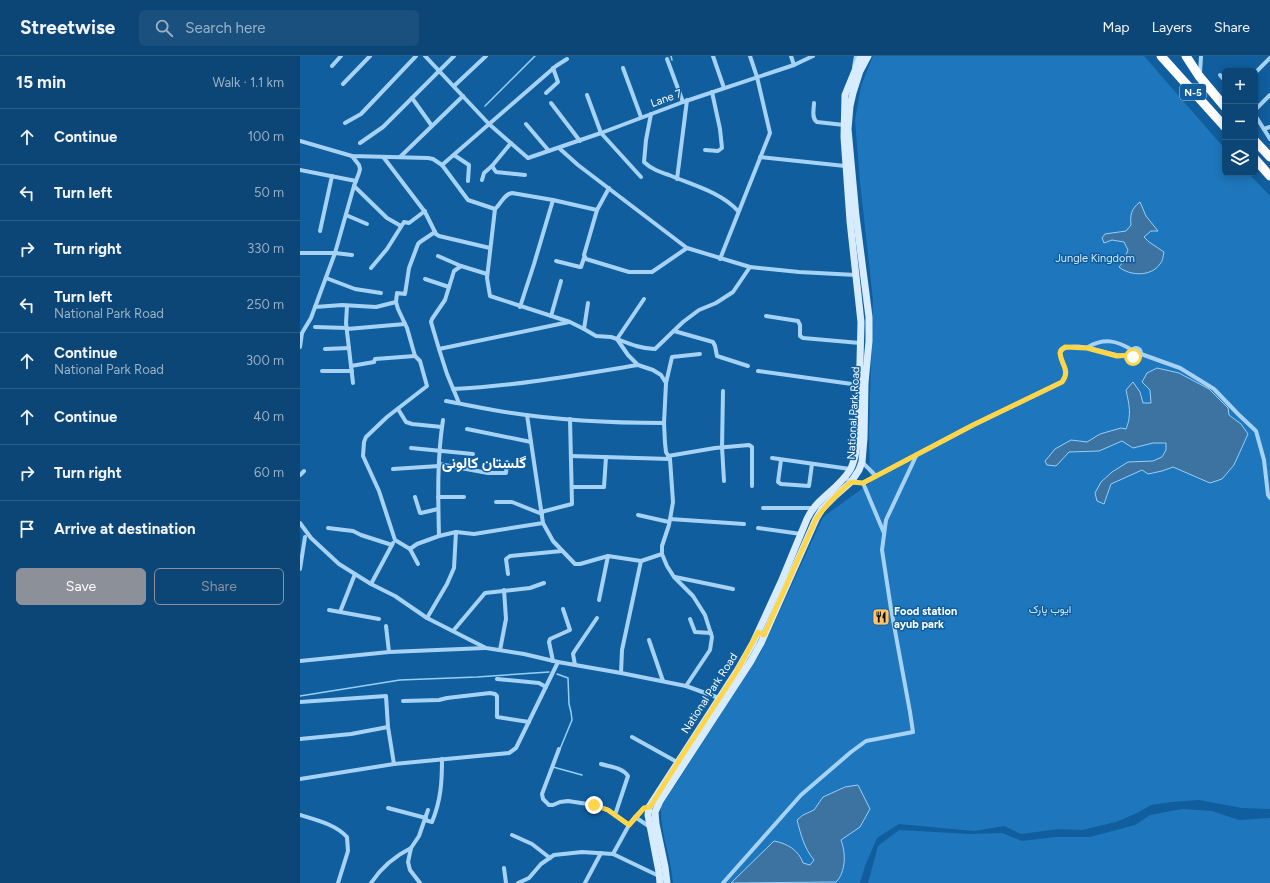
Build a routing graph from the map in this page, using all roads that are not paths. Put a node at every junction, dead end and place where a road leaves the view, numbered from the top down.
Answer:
1 (341, 56) edge
2 (370, 56) edge
3 (416, 56) edge
4 (454, 56) edge
5 (486, 56) edge
6 (713, 56) edge
7 (750, 56) edge
8 (791, 56) edge
9 (813, 56) edge
10 (856, 56) edge
11 (861, 56) edge
12 (868, 56) edge
13 (1161, 56) edge
14 (1169, 56) edge
15 (1186, 56) edge
16 (1200, 56) edge
17 (426, 57) edge
18 (1270, 58) edge
19 (567, 59) dead end
20 (667, 60) dead end
21 (794, 65) junction
22 (332, 66) dead end
23 (553, 68) junction
24 (623, 68) dead end
25 (1258, 70) edge
26 (439, 71) junction
27 (854, 72) junction
28 (1175, 72) junction
29 (1220, 75) dead end
30 (757, 76) junction
31 (1200, 76) junction
32 (1222, 77) edge
33 (342, 84) dead end
34 (454, 86) junction
35 (724, 88) junction
36 (712, 92) junction
37 (546, 93) dead end
38 (587, 95) dead end
39 (463, 96) junction
40 (1270, 96) edge
41 (412, 98) junction
42 (685, 101) junction
43 (551, 103) dead end
44 (814, 103) dead end
45 (1223, 104) edge
46 (1258, 107) edge
47 (651, 114) junction
48 (641, 117) junction
49 (1258, 120) edge
50 (345, 123) dead end
51 (490, 124) junction
52 (526, 124) dead end
53 (1222, 124) edge
54 (844, 125) junction
55 (432, 126) junction
56 (1270, 127) edge
57 (1264, 129) junction
58 (601, 133) junction
59 (846, 137) junction
60 (1270, 139) edge
61 (300, 141) edge
62 (580, 141) junction
63 (360, 143) dead end
64 (510, 143) junction
65 (1258, 144) edge
66 (559, 148) junction
67 (705, 150) dead end
68 (549, 152) junction
69 (454, 155) junction
70 (352, 156) junction
71 (400, 157) junction
72 (760, 157) junction
73 (1270, 157) edge
74 (384, 158) junction
75 (1258, 162) edge
76 (442, 165) junction
77 (492, 166) junction
78 (845, 166) junction
79 (300, 170) edge
80 (525, 175) dead end
81 (332, 176) junction
82 (1270, 176) edge
83 (641, 177) dead end
84 (677, 179) junction
85 (482, 180) dead end
86 (468, 181) dead end
87 (355, 183) junction
88 (608, 188) junction
89 (553, 200) junction
90 (495, 209) junction
91 (597, 210) junction
92 (738, 211) junction
93 (425, 212) junction
94 (346, 215) junction
95 (367, 224) dead end
96 (401, 226) junction
97 (320, 232) dead end
98 (435, 232) junction
99 (490, 248) junction
100 (687, 248) junction
101 (300, 253) edge
102 (335, 253) junction
103 (352, 255) dead end
104 (438, 256) dead end
105 (584, 258) junction
106 (720, 259) junction
107 (556, 261) dead end
108 (461, 266) junction
109 (750, 267) junction
110 (371, 268) dead end
111 (487, 274) junction
112 (856, 275) junction
113 (326, 278) junction
114 (425, 279) dead end
115 (562, 282) dead end
116 (449, 287) junction
117 (381, 293) dead end
118 (644, 298) dead end
119 (396, 302) junction
120 (588, 303) dead end
121 (347, 306) junction
122 (315, 307) junction
123 (520, 307) junction
124 (551, 316) junction
125 (766, 316) dead end
126 (570, 322) junction
127 (405, 324) junction
128 (315, 327) dead end
129 (347, 329) junction
130 (584, 329) junction
131 (674, 331) junction
132 (617, 339) junction
133 (300, 340) edge
134 (860, 343) junction
135 (300, 347) edge
136 (349, 348) junction
137 (1087, 348) junction
138 (325, 349) dead end
139 (439, 349) junction
140 (1132, 350) junction
141 (700, 354) dead end
142 (1141, 354) junction
143 (1132, 355) junction
144 (415, 356) junction
145 (638, 365) junction
146 (351, 366) junction
147 (748, 366) dead end
148 (322, 371) dead end
149 (352, 371) junction
150 (758, 371) dead end
151 (353, 383) dead end
152 (666, 383) junction
153 (859, 385) junction
154 (453, 389) junction
155 (723, 391) dead end
156 (446, 401) dead end
157 (459, 403) junction
158 (398, 409) junction
159 (527, 415) junction
160 (570, 419) junction
161 (443, 420) dead end
162 (664, 423) junction
163 (442, 427) junction
164 (467, 429) dead end
165 (531, 442) junction
166 (722, 447) junction
167 (411, 448) dead end
168 (440, 450) junction
169 (473, 454) dead end
170 (917, 454) junction
171 (571, 456) junction
172 (606, 457) junction
173 (669, 458) junction
174 (772, 458) dead end
175 (781, 460) junction
176 (905, 460) junction
177 (507, 462) dead end
178 (862, 462) junction
179 (812, 464) junction
180 (911, 464) junction
181 (439, 465) junction
182 (393, 469) dead end
183 (851, 469) junction
184 (876, 476) junction
185 (845, 477) junction
186 (724, 481) dead end
187 (851, 482) junction
188 (863, 483) junction
189 (752, 486) dead end
190 (572, 487) junction
191 (415, 497) dead end
192 (438, 497) junction
193 (464, 497) dead end
194 (1270, 498) edge
195 (496, 502) dead end
196 (763, 508) dead end
197 (814, 508) junction
198 (438, 509) junction
199 (542, 513) junction
200 (638, 516) dead end
201 (670, 520) junction
202 (300, 523) edge
203 (543, 523) junction
204 (744, 524) dead end
205 (328, 528) dead end
206 (758, 528) dead end
207 (456, 532) junction
208 (884, 533) junction
209 (801, 534) junction
210 (439, 536) junction
211 (305, 537) dead end
212 (395, 540) junction
213 (392, 545) junction
214 (410, 549) junction
215 (562, 551) junction
216 (662, 554) junction
217 (608, 556) junction
218 (641, 561) junction
219 (418, 564) dead end
220 (300, 569) edge
221 (355, 574) junction
222 (508, 574) dead end
223 (675, 577) junction
224 (544, 583) dead end
225 (371, 584) junction
226 (733, 589) dead end
227 (504, 590) junction
228 (599, 600) dead end
229 (563, 609) dead end
230 (329, 610) dead end
231 (340, 612) junction
232 (427, 618) junction
233 (597, 618) dead end
234 (379, 619) dead end
235 (690, 619) dead end
236 (386, 626) dead end
237 (453, 631) junction
238 (711, 633) junction
239 (761, 633) junction
240 (649, 640) dead end
241 (486, 648) junction
242 (500, 650) junction
243 (389, 652) junction
244 (300, 661) edge
245 (553, 661) junction
246 (558, 662) junction
247 (575, 665) junction
248 (621, 672) junction
249 (496, 679) dead end
250 (663, 681) junction
251 (686, 686) junction
252 (546, 687) junction
253 (719, 698) junction
254 (403, 701) dead end
255 (300, 702) edge
256 (529, 722) junction
257 (388, 727) junction
258 (632, 737) dead end
259 (300, 739) edge
260 (559, 749) dead end
261 (687, 754) junction
262 (442, 759) junction
263 (677, 762) junction
264 (394, 764) junction
265 (601, 764) dead end
266 (300, 779) edge
267 (650, 807) junction
268 (388, 808) dead end
269 (428, 810) dead end
270 (615, 815) junction
271 (300, 816) edge
272 (635, 817) junction
273 (425, 819) junction
274 (629, 825) junction
275 (650, 827) junction
276 (512, 834) dead end
277 (412, 848) junction
278 (601, 853) junction
279 (613, 854) junction
280 (550, 858) junction
281 (504, 868) dead end
282 (660, 879) edge
283 (338, 883) edge
284 (371, 883) edge
285 (420, 883) edge
286 (506, 883) edge
287 (518, 883) edge
288 (585, 883) edge
289 (667, 883) edge
290 (723, 883) edge

1 - 22 street
2 - 33 street
3 - 50 street
4 - 26 street
5 - 34 street
6 - 35 street
7 - 30 street
8 - 21 street
9 - 21 street, Lane 7
10 - 27 street
11 - 27 main road, National Park Road
12 - 59 main road, National Park Road
13 - 28 highway, N-5
14 - 28 highway
15 - 31 highway, N-5
16 - 31 street
17 - 26 street
18 - 25 street
19 - 23 street
20 - 42 street
21 - 30 street, Lane 7
23 - 37 street
23 - 51 street
24 - 48 street
26 - 34 street
26 - 41 street
27 - 54 main road, National Park Road
28 - 53 highway, N-5
29 - 32 street
30 - 35 street, Lane 7
30 - 72 street
31 - 45 highway, N-5
34 - 39 street
35 - 36 street, Lane 7
36 - 42 street, Lane 7
36 - 67 street
38 - 58 street
39 - 51 street
39 - 55 street
40 - 46 street
41 - 55 street
41 - 63 street
42 - 47 street, Lane 7
42 - 84 street
43 - 62 street
44 - 54 street
47 - 48 street, Lane 7
47 - 84 street
48 - 58 street, Lane 7
49 - 57 street
51 - 64 street
51 - 69 street
52 - 68 street
54 - 59 main road, National Park Road
55 - 71 street
56 - 57 street
57 - 60 street
58 - 62 street, Lane 7
58 - 83 street
59 - 78 main road, National Park Road
59 - 178 main road, National Park Road
61 - 70 street
62 - 66 street, Lane 7
64 - 68 street, Lane 7
64 - 77 street
65 - 73 highway
66 - 68 street, Lane 7
66 - 88 street
69 - 76 street
69 - 86 street
70 - 74 street
70 - 87 street
71 - 74 street
71 - 76 street
72 - 78 street
72 - 92 street
74 - 93 street
75 - 82 highway
76 - 90 street
77 - 80 street
77 - 85 street
78 - 112 main road, National Park Road
79 - 81 street
81 - 87 street
81 - 97 street
84 - 92 street
87 - 94 street
87 - 96 street
88 - 91 street
88 - 100 street
89 - 90 street
89 - 91 street
89 - 123 street
90 - 99 street
91 - 105 street
92 - 106 street
93 - 96 street
93 - 98 street
94 - 95 street
94 - 102 street
96 - 110 street
98 - 99 street
98 - 119 street
99 - 111 street
100 - 105 street
100 - 106 street
101 - 102 street
102 - 103 street
102 - 113 street
104 - 108 street
105 - 107 street
106 - 109 street
108 - 111 street
108 - 116 street
109 - 112 street
109 - 131 street
111 - 123 street
112 - 134 main road, National Park Road
113 - 117 street
113 - 122 street
114 - 116 street
115 - 124 street
116 - 139 street
118 - 132 street
119 - 121 street
119 - 127 street
120 - 130 street
121 - 122 street
121 - 129 street
122 - 133 street
123 - 124 street
124 - 126 street
125 - 134 street
126 - 130 street
126 - 139 street
127 - 129 street
127 - 144 street
128 - 129 street
129 - 136 street
130 - 132 street
131 - 132 street
131 - 147 street
132 - 145 street
133 - 135 street
134 - 153 main road, National Park Road
136 - 138 street
136 - 146 street
137 - 140 street
137 - 143 street
137 - 170 street
139 - 154 street
140 - 142 street
140 - 143 street
141 - 152 street
142 - 143 street
142 - 194 street
144 - 146 street
144 - 158 street
145 - 152 street
145 - 154 street
146 - 149 street
148 - 149 street
149 - 151 street
150 - 153 street
152 - 162 street
153 - 183 main road, National Park Road
154 - 157 street
155 - 166 street
156 - 157 street
157 - 159 street
158 - 163 street
158 - 212 street
159 - 160 street
159 - 165 street
160 - 162 street
160 - 171 street
161 - 163 street
162 - 173 street
163 - 168 street
164 - 165 street
165 - 199 street
166 - 173 street
166 - 186 street
166 - 189 street
167 - 168 street
168 - 169 street
168 - 181 street
170 - 176 street
170 - 180 street
171 - 172 street
171 - 190 street
172 - 173 street
172 - 190 street
173 - 201 street
174 - 175 street
175 - 179 street
175 - 179 street
176 - 180 street
176 - 184 street
177 - 181 street
178 - 184 street
178 - 187 main road, National Park Road
179 - 183 street
180 - 208 street
181 - 182 street
181 - 192 street
183 - 185 main road, National Park Road
184 - 188 street
185 - 187 street
185 - 197 main road, National Park Road
187 - 188 street
187 - 239 main road, National Park Road
188 - 208 street
190 - 199 street
191 - 198 street
192 - 193 street
192 - 198 street
195 - 199 street
196 - 197 street
197 - 209 main road, National Park Road
198 - 210 street
199 - 203 street
200 - 201 street
201 - 204 street
201 - 216 street
202 - 221 street
203 - 207 street
203 - 215 street
205 - 213 street
206 - 209 street
207 - 210 street
207 - 232 street
208 - 290 street
209 - 239 main road, National Park Road
210 - 214 street
211 - 220 street
212 - 213 street
212 - 214 street
213 - 225 street
214 - 219 street
215 - 217 street
215 - 222 street
216 - 218 street
216 - 223 street
217 - 218 street
217 - 228 street
218 - 248 street
221 - 225 street
221 - 231 street
223 - 226 street
223 - 238 street
224 - 227 street
225 - 232 street
227 - 237 street
227 - 242 street
229 - 245 street
230 - 231 street
231 - 234 street
232 - 237 street
233 - 247 street
235 - 238 street
236 - 243 street
237 - 241 street
238 - 251 street
239 - 253 main road, National Park Road
239 - 261 main road, National Park Road
240 - 250 street
241 - 242 street
241 - 243 street
242 - 245 street
243 - 244 street
245 - 246 street
246 - 247 street
246 - 252 street
247 - 248 street
248 - 250 street
249 - 252 street
250 - 251 street
251 - 253 street
252 - 256 street
253 - 261 main road, National Park Road
254 - 256 street
255 - 257 street
256 - 262 street
257 - 259 street
257 - 264 street
258 - 263 street
260 - 270 street
261 - 263 main road, National Park Road
261 - 289 main road, National Park Road
262 - 264 street
262 - 273 street
263 - 267 main road, National Park Road
264 - 266 street
265 - 270 street
267 - 272 street
267 - 275 main road
268 - 273 street
269 - 273 street
270 - 274 street
271 - 283 street
272 - 274 street
272 - 275 street
273 - 277 street
274 - 279 street
275 - 282 main road
276 - 280 street
277 - 284 street
277 - 285 street
278 - 279 street
278 - 280 street
278 - 288 street
279 - 282 street
280 - 287 street
281 - 286 street

